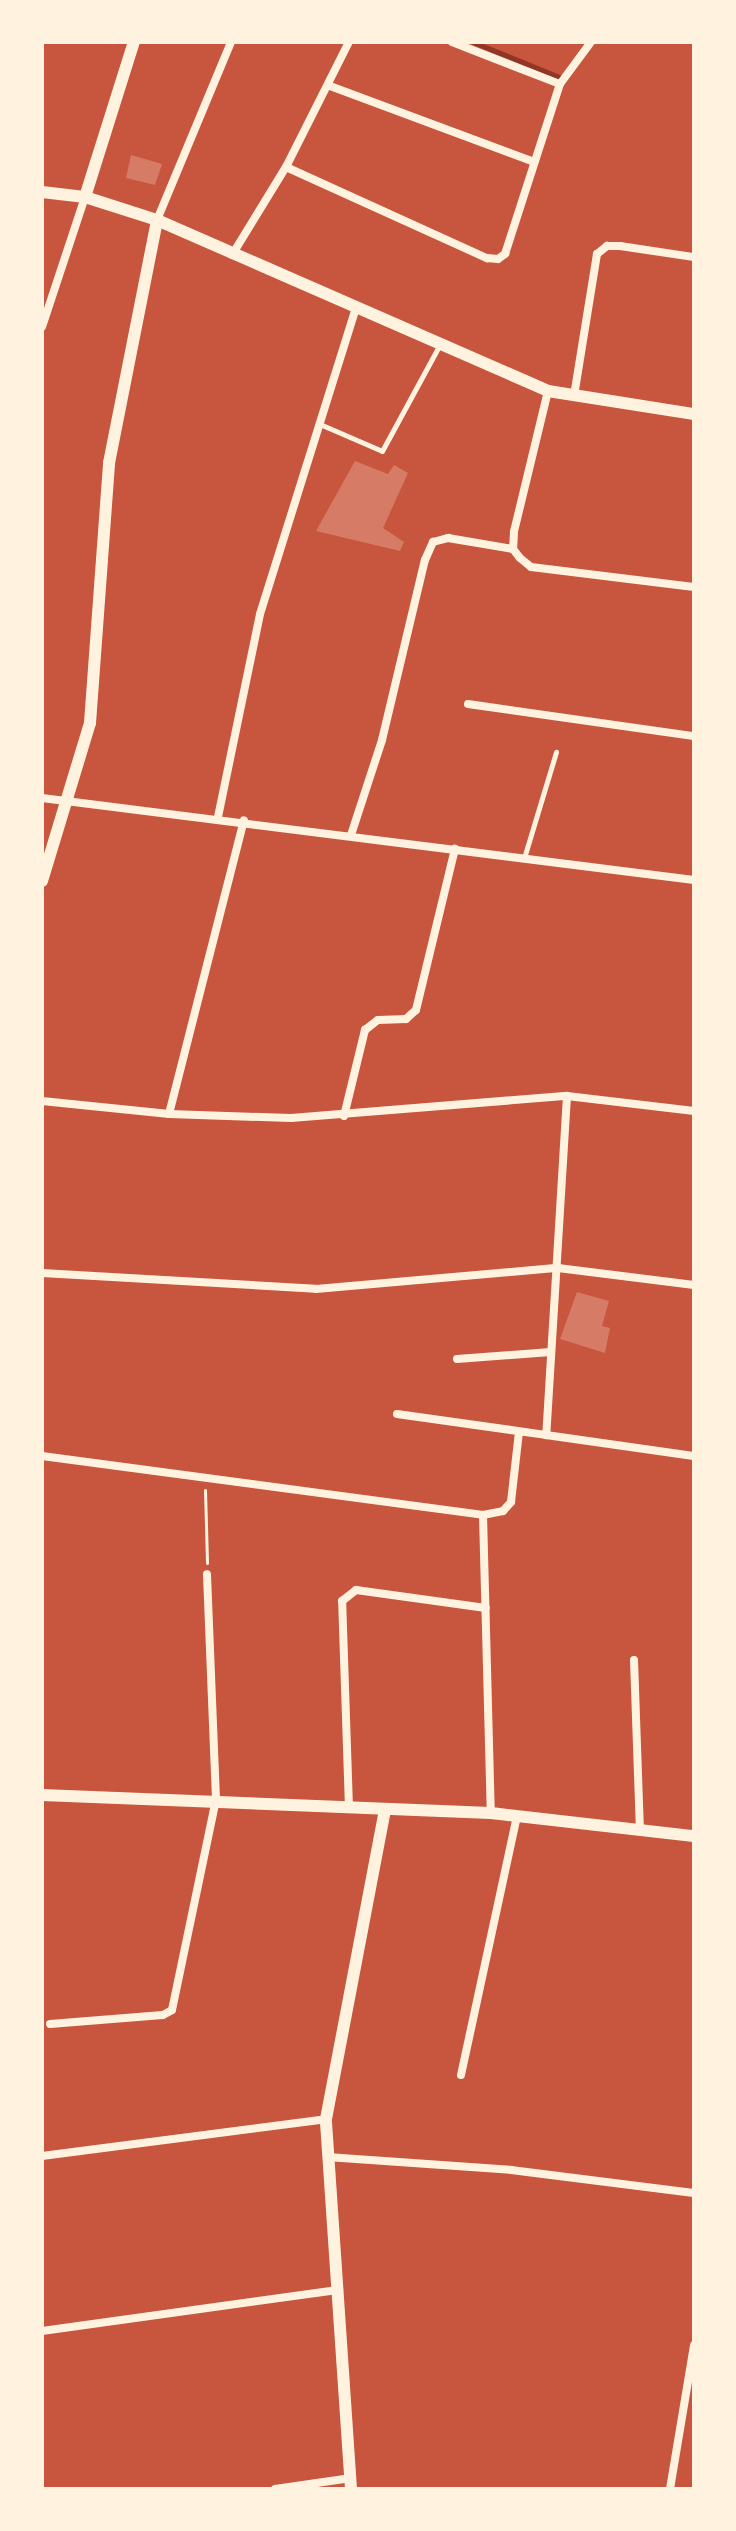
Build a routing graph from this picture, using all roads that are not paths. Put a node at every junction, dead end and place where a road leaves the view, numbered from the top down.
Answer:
1 (134, 42) edge
2 (231, 42) edge
3 (349, 42) edge
4 (452, 42) edge
5 (591, 42) edge
6 (560, 84) junction
7 (330, 86) junction
8 (534, 162) junction
9 (286, 167) junction
10 (42, 192) edge
11 (85, 197) junction
12 (157, 220) junction
13 (232, 256) junction
14 (694, 257) edge
15 (356, 308) junction
16 (42, 322) edge
17 (440, 343) junction
18 (548, 391) junction
19 (574, 396) junction
20 (694, 414) edge
21 (322, 425) junction
22 (513, 549) junction
23 (694, 587) edge
24 (468, 704) dead end
25 (694, 736) edge
26 (556, 752) dead end
27 (42, 798) edge
28 (70, 801) junction
29 (218, 817) junction
30 (244, 820) junction
31 (351, 835) junction
32 (455, 849) junction
33 (524, 858) junction
34 (693, 878) edge
35 (42, 881) edge
36 (567, 1096) junction
37 (42, 1101) edge
38 (694, 1111) edge
39 (169, 1114) junction
40 (344, 1116) junction
41 (558, 1268) junction
42 (42, 1273) edge
43 (694, 1285) edge
44 (551, 1352) junction
45 (457, 1359) dead end
46 (397, 1414) dead end
47 (519, 1432) junction
48 (546, 1435) junction
49 (42, 1456) edge
50 (694, 1456) edge
51 (483, 1515) junction
52 (207, 1574) road end
53 (486, 1608) junction
54 (634, 1660) dead end
55 (42, 1795) edge
56 (216, 1799) junction
57 (349, 1808) junction
58 (385, 1811) junction
59 (491, 1813) junction
60 (517, 1816) junction
61 (640, 1830) junction
62 (694, 1836) edge
63 (50, 2024) dead end
64 (461, 2075) dead end
65 (326, 2119) junction
66 (42, 2156) edge
67 (326, 2157) junction
68 (694, 2193) edge
69 (339, 2290) junction
70 (42, 2331) edge
71 (694, 2345) edge
72 (351, 2484) edge
73 (275, 2489) edge
74 (670, 2489) edge

1 - 11 street
2 - 12 street
3 - 7 street
4 - 6 street
5 - 6 street
6 - 8 street
7 - 8 street
7 - 9 street
8 - 9 street
9 - 13 street
10 - 11 street
11 - 12 street
11 - 16 street
12 - 13 street
12 - 28 street
13 - 15 street
14 - 19 street
15 - 17 street
15 - 21 street
17 - 18 street
17 - 21 lane
18 - 19 street
18 - 22 street
19 - 20 street
21 - 29 street
22 - 23 street
22 - 31 street
24 - 25 street
26 - 33 lane
27 - 28 street
28 - 29 street
28 - 35 street
29 - 30 street
30 - 31 street
30 - 39 street
31 - 32 street
32 - 33 street
32 - 40 street
33 - 34 street
36 - 38 street
36 - 40 street
36 - 41 street
37 - 39 street
39 - 40 street
41 - 42 street
41 - 43 street
41 - 44 street
44 - 45 street
44 - 48 street
46 - 47 street
47 - 48 street
47 - 51 street
48 - 50 street
49 - 51 street
51 - 53 street
52 - 56 street
53 - 57 street
53 - 59 street
54 - 61 street
55 - 56 street
56 - 57 street
56 - 63 street
57 - 58 street
58 - 59 street
58 - 65 street
59 - 60 street
60 - 61 street
60 - 64 street
61 - 62 street
65 - 66 street
65 - 67 street
67 - 68 street
67 - 69 street
69 - 70 street
69 - 72 street
71 - 74 street
72 - 73 street

